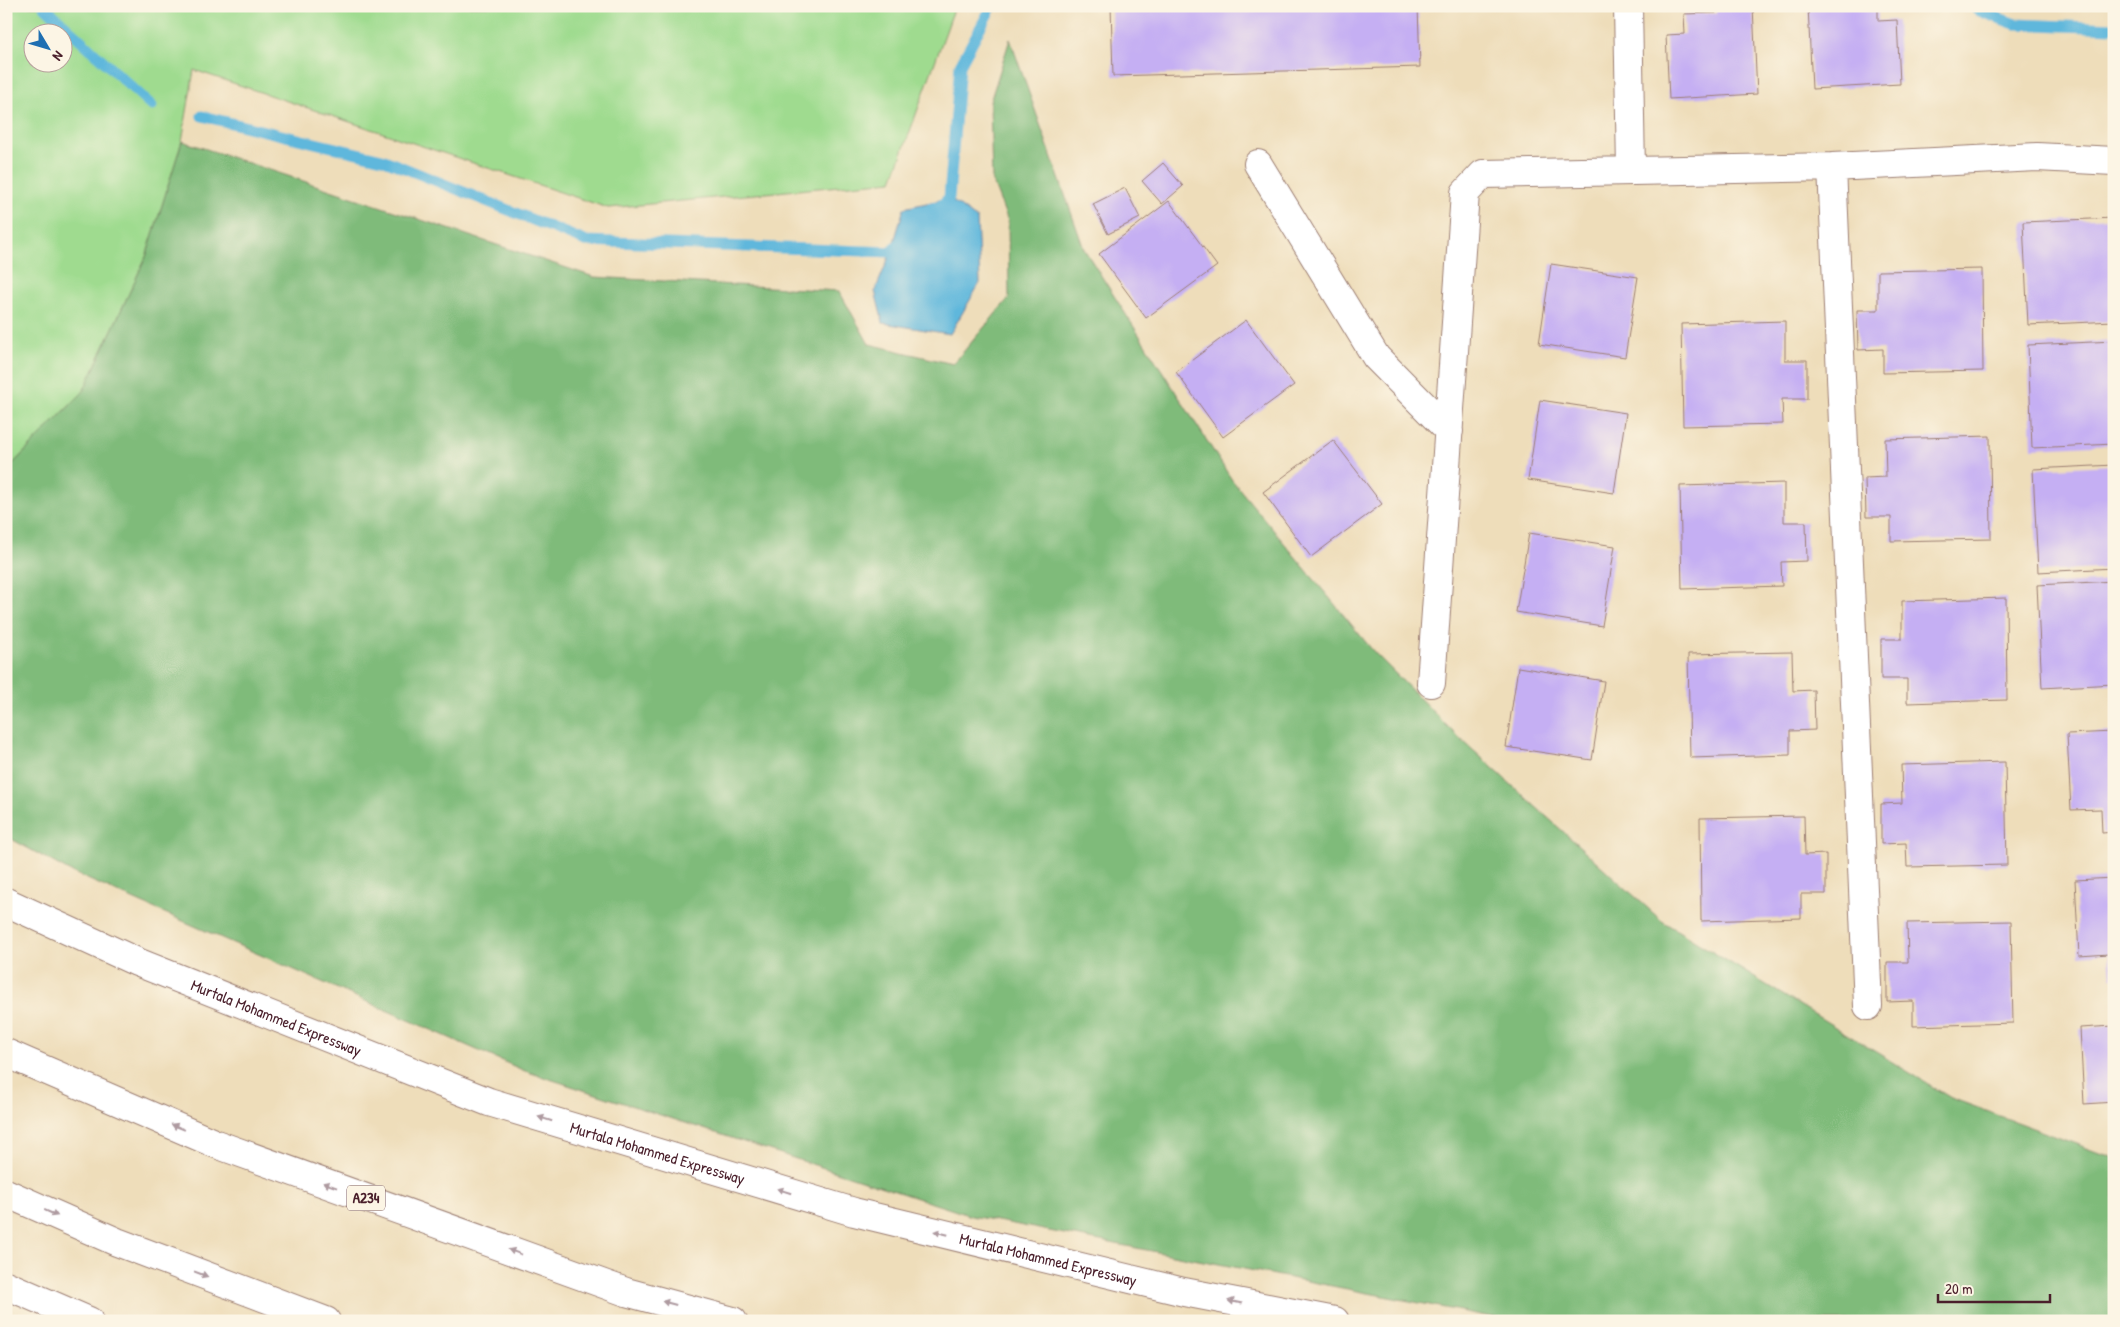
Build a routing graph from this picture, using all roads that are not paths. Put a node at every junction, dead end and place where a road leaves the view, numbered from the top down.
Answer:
1 (1628, 6) edge
2 (2114, 161) edge
3 (1258, 164) dead end
4 (1832, 167) junction
5 (1631, 171) junction
6 (1449, 431) junction
7 (1431, 684) dead end
8 (6, 902) edge
9 (1868, 1006) dead end
10 (6, 1053) edge
11 (6, 1193) edge
12 (6, 1285) edge
13 (89, 1321) edge
14 (326, 1321) edge
15 (733, 1321) edge
16 (1335, 1321) edge

1 - 5 main road
2 - 4 main road
3 - 6 main road
4 - 5 main road
4 - 9 main road
5 - 6 main road
6 - 7 main road
16 -> 8 main road, Murtala Mohammed Expressway
15 -> 10 main road, A234
11 -> 14 main road
12 - 13 main road

